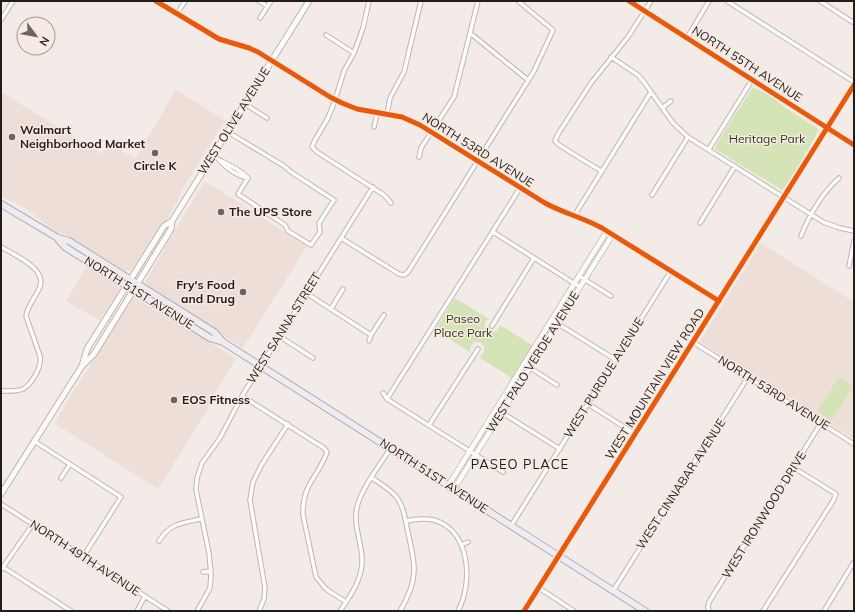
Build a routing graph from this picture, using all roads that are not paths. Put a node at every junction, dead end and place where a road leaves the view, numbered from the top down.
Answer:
1 (13, 1) edge
2 (156, 1) edge
3 (185, 1) edge
4 (259, 1) edge
5 (270, 1) edge
6 (309, 1) edge
7 (369, 1) edge
8 (421, 1) edge
9 (478, 1) edge
10 (518, 1) edge
11 (629, 1) edge
12 (651, 1) edge
13 (709, 1) edge
14 (727, 1) edge
15 (820, 1) edge
16 (267, 6) junction
17 (644, 11) junction
18 (177, 14) junction
19 (260, 18) dead end
20 (1, 20) edge
21 (854, 23) edge
22 (470, 33) junction
23 (326, 35) dead end
24 (688, 38) junction
25 (354, 53) junction
26 (611, 57) junction
27 (272, 60) junction
28 (528, 80) junction
29 (752, 80) junction
30 (854, 82) edge
31 (854, 85) edge
32 (652, 92) junction
33 (335, 100) junction
34 (671, 101) dead end
35 (244, 104) junction
36 (662, 108) junction
37 (376, 113) junction
38 (386, 114) junction
39 (267, 118) dead end
40 (374, 127) dead end
41 (828, 128) junction
42 (228, 132) junction
43 (432, 132) junction
44 (688, 137) junction
45 (854, 144) edge
46 (708, 149) junction
47 (212, 156) junction
48 (419, 157) dead end
49 (478, 161) junction
50 (735, 166) junction
51 (601, 171) junction
52 (839, 178) dead end
53 (373, 187) junction
54 (520, 188) junction
55 (652, 195) dead end
56 (784, 197) junction
57 (391, 203) dead end
58 (1, 204) edge
59 (812, 214) junction
60 (574, 216) junction
61 (172, 221) junction
62 (700, 223) dead end
63 (607, 231) junction
64 (854, 231) edge
65 (493, 232) junction
66 (613, 234) junction
67 (801, 236) dead end
68 (58, 238) junction
69 (341, 238) junction
70 (854, 241) edge
71 (1, 247) edge
72 (534, 258) junction
73 (849, 266) dead end
74 (672, 271) junction
75 (579, 276) junction
76 (131, 279) junction
77 (585, 279) junction
78 (138, 283) junction
79 (575, 283) junction
80 (127, 286) junction
81 (580, 287) junction
82 (343, 288) dead end
83 (134, 290) junction
84 (306, 293) junction
85 (611, 296) dead end
86 (719, 301) junction
87 (331, 309) junction
88 (384, 315) dead end
89 (552, 320) junction
90 (557, 324) junction
91 (492, 326) dead end
92 (371, 335) junction
93 (279, 336) junction
94 (369, 340) dead end
95 (223, 342) junction
96 (693, 342) junction
97 (478, 348) dead end
98 (313, 358) dead end
99 (616, 360) junction
100 (524, 364) junction
101 (82, 366) junction
102 (260, 366) junction
103 (530, 368) junction
104 (748, 377) junction
105 (557, 385) dead end
106 (1, 391) edge
107 (383, 393) dead end
108 (242, 396) junction
109 (387, 399) junction
110 (588, 404) junction
111 (496, 409) junction
112 (502, 412) junction
113 (821, 423) junction
114 (288, 424) junction
115 (429, 425) junction
116 (635, 434) junction
117 (34, 442) junction
118 (854, 444) edge
119 (390, 449) junction
120 (560, 449) junction
121 (470, 451) junction
122 (475, 454) junction
123 (70, 464) junction
124 (794, 468) junction
125 (503, 472) dead end
126 (61, 478) dead end
127 (372, 478) junction
128 (451, 487) junction
129 (1, 494) edge
130 (1, 504) edge
131 (201, 519) junction
132 (406, 521) junction
133 (33, 524) junction
134 (512, 526) junction
135 (159, 541) dead end
136 (468, 542) dead end
137 (461, 544) junction
138 (558, 556) junction
139 (83, 557) junction
140 (854, 562) edge
141 (2, 568) edge
142 (203, 572) dead end
143 (211, 572) junction
144 (538, 588) junction
145 (613, 591) junction
146 (466, 592) junction
147 (472, 594) dead end
148 (146, 596) junction
149 (346, 602) junction
150 (708, 609) edge
151 (260, 610) edge
152 (72, 611) edge
153 (137, 611) edge
154 (168, 611) edge
155 (197, 611) edge
156 (267, 611) edge
157 (340, 611) edge
158 (400, 611) edge
159 (458, 611) edge
160 (524, 611) edge
161 (574, 611) edge
162 (645, 611) edge
163 (763, 611) edge
164 (824, 611) edge

1 - 20 street
2 - 18 street, NORTH 53RD AVENUE
3 - 18 street
4 - 16 street
5 - 16 street
6 - 27 main road, WEST OLIVE AVENUE
7 - 25 street
8 - 38 street
9 - 22 street
10 - 28 street
11 - 17 street, NORTH 55TH AVENUE
12 - 17 street
13 - 24 street
14 - 30 street
15 - 21 street
16 - 19 street
17 - 24 street, NORTH 55TH AVENUE
17 - 26 street
18 - 27 street, NORTH 53RD AVENUE
22 - 28 street
22 - 43 street
23 - 25 street
24 - 29 street, NORTH 55TH AVENUE
25 - 33 street
26 - 32 street
26 - 51 street
27 - 33 street, NORTH 53RD AVENUE
27 - 35 main road, WEST OLIVE AVENUE
28 - 49 street
29 - 41 street, NORTH 55TH AVENUE
29 - 46 street
31 - 41 street, WEST MOUNTAIN VIEW ROAD
32 - 36 street
32 - 51 street
33 - 37 street, NORTH 53RD AVENUE
33 - 53 street
34 - 36 street
35 - 39 street
35 - 42 main road, WEST OLIVE AVENUE
36 - 44 street
37 - 38 street, NORTH 53RD AVENUE
37 - 40 street
38 - 43 street, NORTH 53RD AVENUE
41 - 45 street, NORTH 55TH AVENUE
41 - 56 street, WEST MOUNTAIN VIEW ROAD
42 - 47 main road, WEST OLIVE AVENUE
42 - 47 street
43 - 48 street
43 - 49 street, NORTH 53RD AVENUE
44 - 46 street
44 - 55 street
46 - 50 street
47 - 61 main road, WEST OLIVE AVENUE
49 - 54 street, NORTH 53RD AVENUE
49 - 69 street
50 - 56 street
50 - 62 street
51 - 60 street
52 - 59 street
53 - 57 street
53 - 69 street, WEST SANNA STREET
54 - 60 street, NORTH 53RD AVENUE
54 - 65 street
56 - 59 street
56 - 86 street, WEST MOUNTAIN VIEW ROAD
58 - 68 main road, NORTH 51ST AVENUE
59 - 64 street
59 - 67 street
60 - 63 street, NORTH 53RD AVENUE
61 - 76 main road, WEST OLIVE AVENUE
61 - 78 main road, WEST OLIVE AVENUE
63 - 66 street, NORTH 53RD AVENUE
63 - 75 street, WEST PALO VERDE AVENUE
65 - 72 street
65 - 109 street
66 - 74 street, NORTH 53RD AVENUE
66 - 77 street, WEST PALO VERDE AVENUE
68 - 76 main road, NORTH 51ST AVENUE
68 - 80 main road, NORTH 51ST AVENUE
69 - 84 street, WEST SANNA STREET
70 - 73 street
71 - 106 street
72 - 79 street
72 - 91 street
74 - 86 street, NORTH 53RD AVENUE
74 - 99 street, WEST PURDUE AVENUE
75 - 77 street
75 - 79 street, WEST PALO VERDE AVENUE
76 - 78 main road, NORTH 51ST AVENUE
76 - 80 main road, WEST OLIVE AVENUE
77 - 81 street, WEST PALO VERDE AVENUE
77 - 85 street
78 - 83 main road, WEST OLIVE AVENUE
78 - 95 main road, NORTH 51ST AVENUE
79 - 81 street
79 - 89 street, WEST PALO VERDE AVENUE
80 - 83 main road, NORTH 51ST AVENUE
80 - 101 main road, WEST OLIVE AVENUE
81 - 90 street, WEST PALO VERDE AVENUE
82 - 87 street
83 - 95 main road, NORTH 51ST AVENUE
83 - 101 main road, WEST OLIVE AVENUE
84 - 87 street
84 - 93 street, WEST SANNA STREET
86 - 96 street, WEST MOUNTAIN VIEW ROAD
87 - 92 street
88 - 92 street
89 - 90 street
89 - 100 street, WEST PALO VERDE AVENUE
90 - 99 street
90 - 103 street, WEST PALO VERDE AVENUE
92 - 94 street
93 - 98 street
93 - 102 street, WEST SANNA STREET
95 - 102 main road, NORTH 51ST AVENUE
96 - 104 street, NORTH 53RD AVENUE
96 - 116 street, WEST MOUNTAIN VIEW ROAD
97 - 115 street
99 - 110 street, WEST PURDUE AVENUE
100 - 103 street
100 - 111 street, WEST PALO VERDE AVENUE
101 - 117 main road, WEST OLIVE AVENUE
102 - 108 street, WEST SANNA STREET
102 - 119 main road, NORTH 51ST AVENUE
103 - 105 street
103 - 112 street, WEST PALO VERDE AVENUE
104 - 113 street, NORTH 53RD AVENUE
104 - 145 street, WEST CINNABAR AVENUE
107 - 109 street
108 - 114 street
108 - 131 street, WEST SANNA STREET
109 - 115 street
110 - 116 street
110 - 120 street, WEST PURDUE AVENUE
111 - 112 street
111 - 121 street, WEST PALO VERDE AVENUE
112 - 120 street
112 - 122 street, WEST PALO VERDE AVENUE
113 - 118 street, NORTH 53RD AVENUE
113 - 124 street, WEST IRONWOOD DRIVE
114 - 149 street
114 - 151 street
115 - 121 street
116 - 138 street, WEST MOUNTAIN VIEW ROAD
117 - 123 street
117 - 129 main road, WEST OLIVE AVENUE
119 - 127 street
119 - 128 main road, NORTH 51ST AVENUE
120 - 134 street, WEST PURDUE AVENUE
121 - 122 street
121 - 128 street, WEST PALO VERDE AVENUE
122 - 125 street
122 - 128 street, WEST PALO VERDE AVENUE
123 - 126 street
123 - 139 street
124 - 150 street, WEST IRONWOOD DRIVE
124 - 163 street
127 - 132 street
127 - 149 street
128 - 134 main road, NORTH 51ST AVENUE
130 - 133 street, NORTH 49TH AVENUE
131 - 135 street
131 - 143 street, WEST SANNA STREET
132 - 137 street
132 - 158 street
133 - 139 street, NORTH 49TH AVENUE
133 - 141 street
134 - 138 main road, NORTH 51ST AVENUE
136 - 137 street
137 - 146 street
138 - 144 street, WEST MOUNTAIN VIEW ROAD
138 - 145 main road, NORTH 51ST AVENUE
139 - 148 street, NORTH 49TH AVENUE
140 - 164 street
141 - 152 street
142 - 143 street
143 - 155 street, WEST SANNA STREET
144 - 160 street, WEST MOUNTAIN VIEW ROAD
144 - 161 street
145 - 162 main road, NORTH 51ST AVENUE
146 - 147 street
146 - 159 street
148 - 153 street
148 - 154 street, NORTH 49TH AVENUE
149 - 157 street
151 - 156 street

